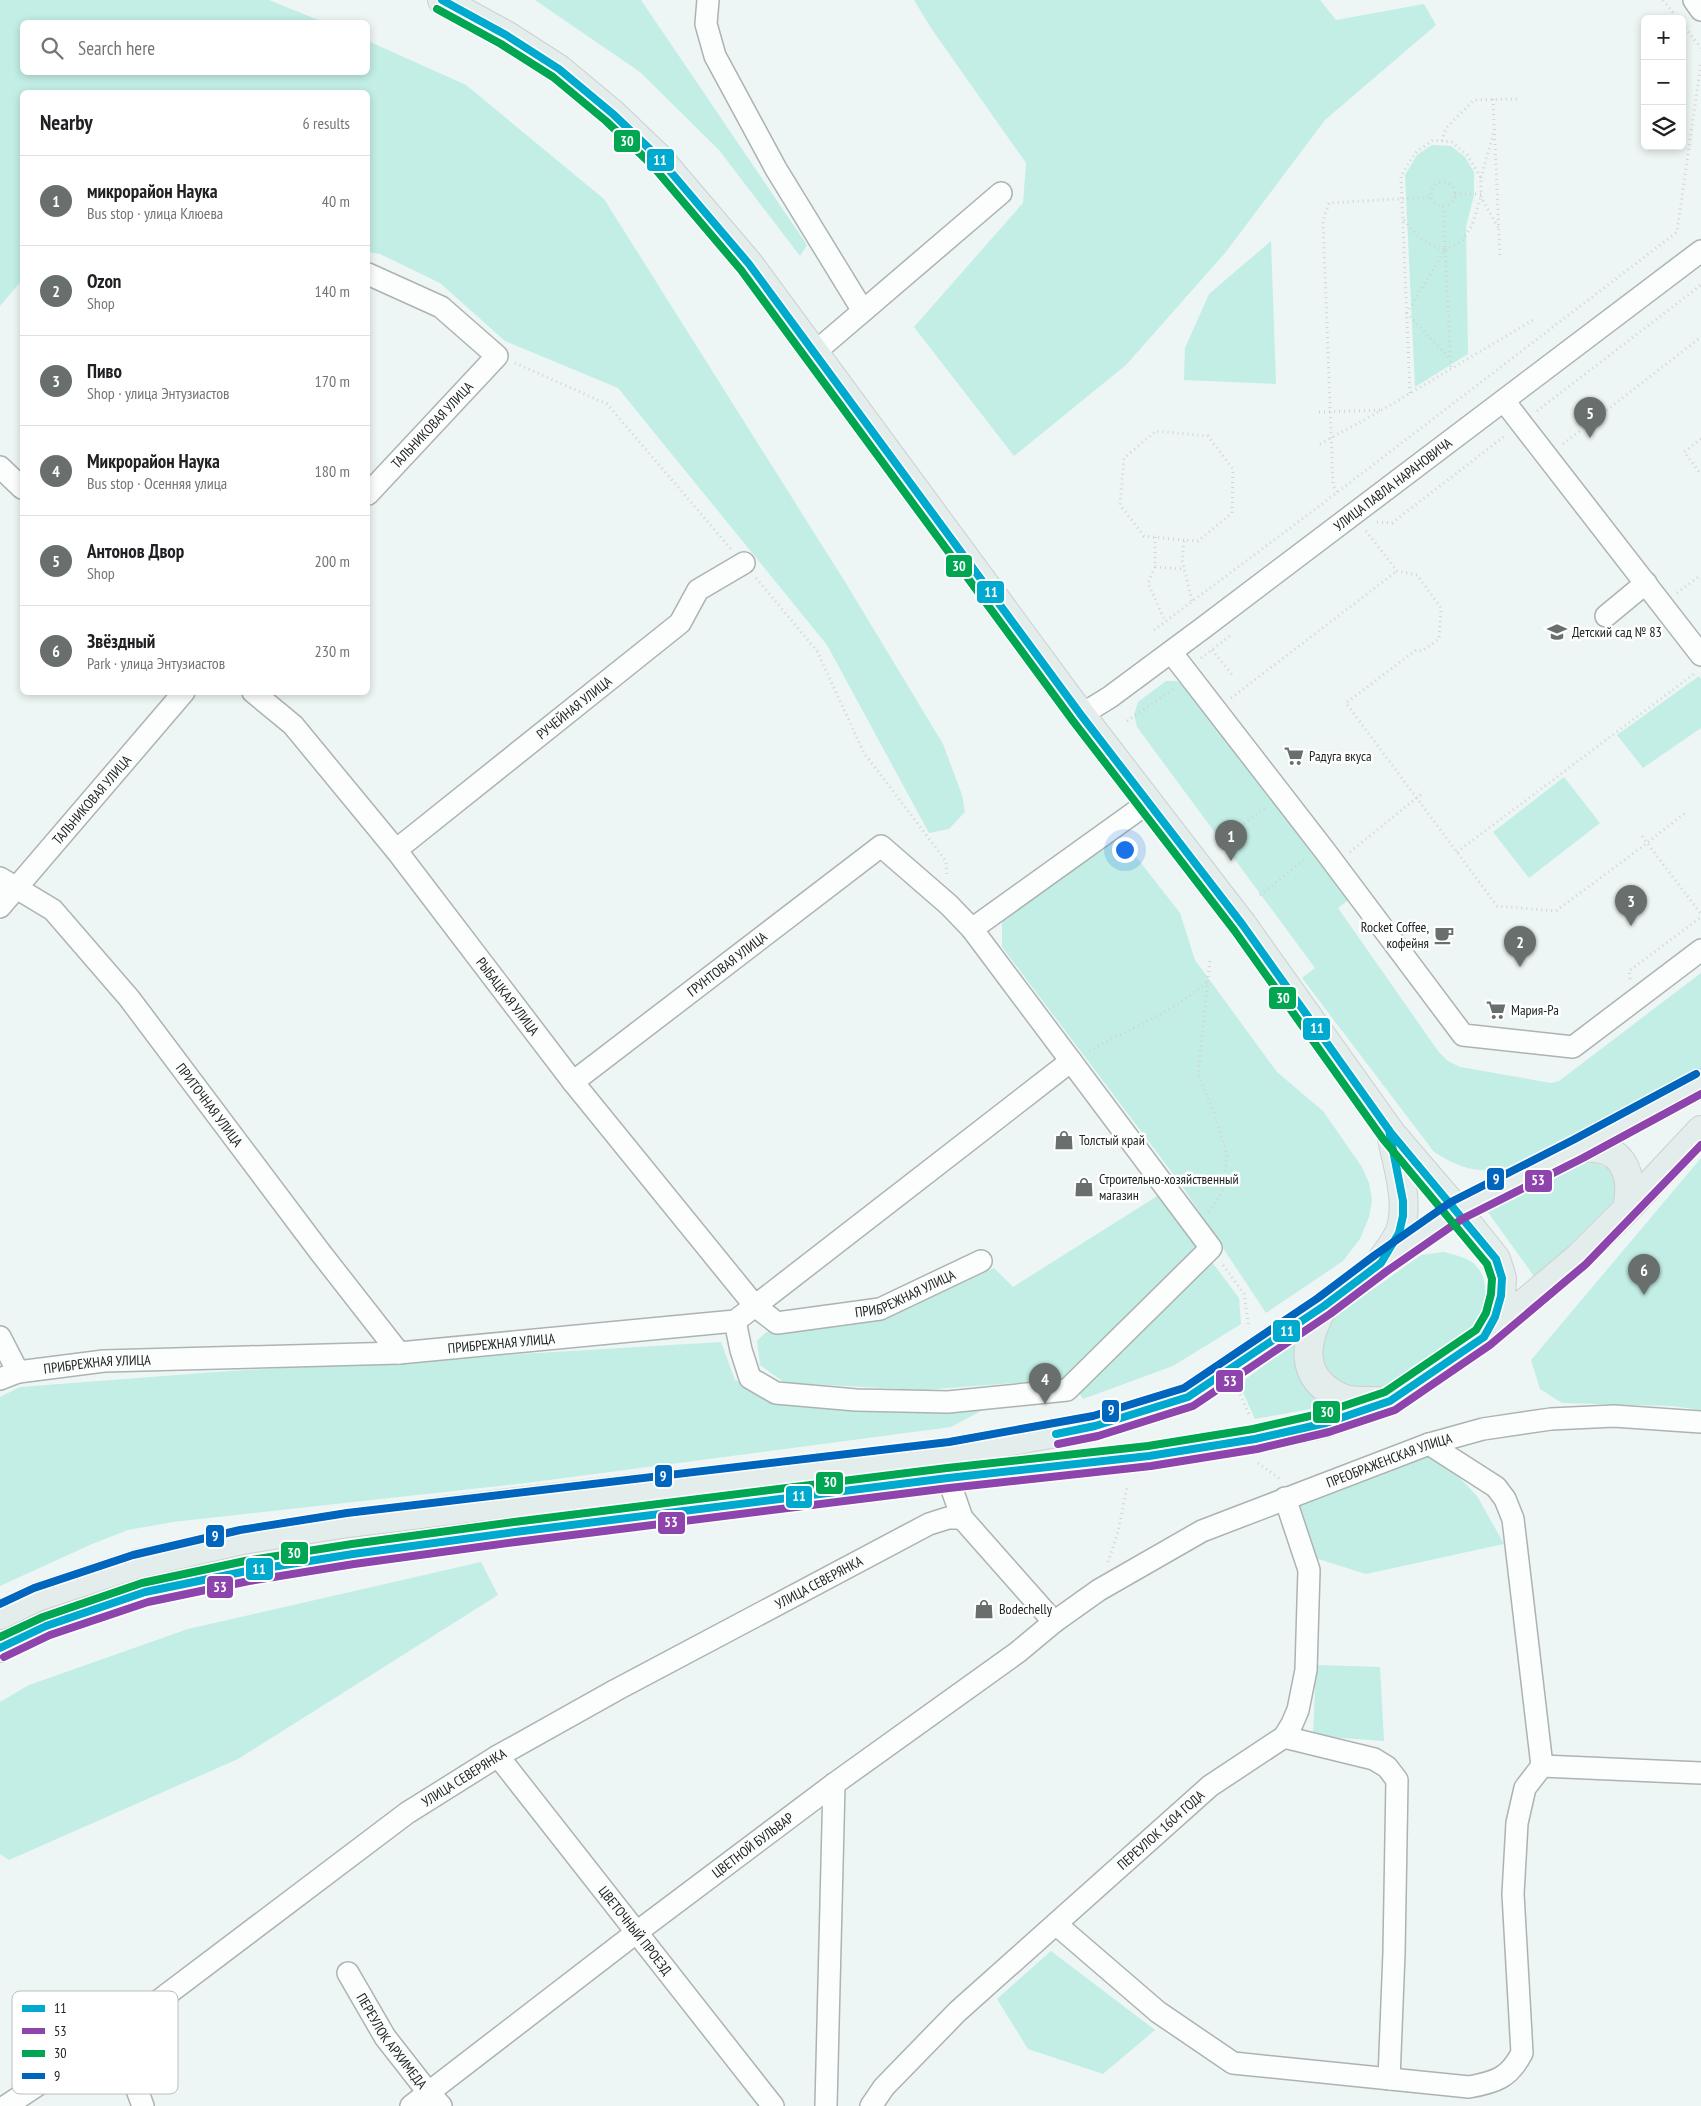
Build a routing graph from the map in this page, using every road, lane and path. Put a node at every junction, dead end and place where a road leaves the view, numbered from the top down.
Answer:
1 (442, 0) edge
2 (708, 0) edge
3 (1663, 0) edge
4 (1694, 0) edge
5 (1701, 10) edge
6 (1675, 15) edge
7 (1686, 29) edge
8 (1701, 48) edge
9 (1701, 63) edge
10 (1493, 99) junction
11 (1518, 99) dead end
12 (1494, 128) junction
13 (1442, 141) junction
14 (1481, 178) junction
15 (1001, 193) dead end
16 (1455, 194) junction
17 (1481, 195) junction
18 (1432, 197) junction
19 (1402, 199) junction
20 (1443, 206) junction
21 (1403, 219) junction
22 (1499, 229) junction
23 (1701, 232) edge
24 (1445, 250) junction
25 (1699, 252) edge
26 (1500, 257) dead end
27 (370, 275) edge
28 (1701, 285) edge
29 (863, 311) junction
30 (1407, 313) junction
31 (1533, 320) dead end
32 (1701, 336) edge
33 (814, 353) junction
34 (497, 356) junction
35 (1450, 359) junction
36 (1451, 369) junction
37 (1410, 393) junction
38 (1504, 400) junction
39 (1382, 410) junction
40 (1331, 411) junction
41 (1319, 412) dead end
42 (1522, 423) junction
43 (1332, 438) junction
44 (1701, 439) edge
45 (1320, 444) dead end
46 (1556, 449) dead end
47 (0, 467) edge
48 (1701, 474) edge
49 (20, 486) edge
50 (370, 492) edge
51 (1337, 492) junction
52 (1366, 531) junction
53 (1155, 537) junction
54 (1358, 537) dead end
55 (1184, 540) junction
56 (744, 563) junction
57 (1155, 567) junction
58 (1185, 569) junction
59 (1397, 571) junction
60 (1701, 575) edge
61 (1646, 583) junction
62 (1672, 596) dead end
63 (1192, 601) junction
64 (1606, 616) dead end
65 (1165, 621) junction
66 (1154, 630) dead end
67 (1235, 632) dead end
68 (1212, 650) junction
69 (1171, 652) junction
70 (1700, 663) edge
71 (1186, 670) junction
72 (1234, 677) dead end
73 (181, 695) edge
74 (257, 695) edge
75 (1224, 695) dead end
76 (1080, 715) junction
77 (1127, 721) dead end
78 (1424, 792) dead end
79 (1282, 795) junction
80 (1416, 798) junction
81 (1149, 802) junction
82 (1685, 813) dead end
83 (1642, 836) dead end
84 (1220, 842) dead end
85 (1647, 843) junction
86 (1322, 846) junction
87 (1343, 848) dead end
88 (396, 850) junction
89 (1457, 852) junction
90 (8, 883) edge
91 (1260, 895) dead end
92 (949, 905) junction
93 (0, 907) edge
94 (1701, 916) edge
95 (972, 929) junction
96 (1701, 950) edge
97 (1210, 960) dead end
98 (1208, 981) junction
99 (1630, 981) dead end
100 (1071, 1061) junction
101 (573, 1082) junction
102 (1701, 1083) edge
103 (1701, 1130) edge
104 (1391, 1133) junction
105 (1578, 1149) junction
106 (1627, 1209) junction
107 (1457, 1210) junction
108 (1211, 1248) junction
109 (981, 1261) dead end
110 (1380, 1262) junction
111 (755, 1306) junction
112 (1324, 1306) junction
113 (735, 1321) junction
114 (1249, 1329) dead end
115 (0, 1337) edge
116 (1484, 1337) junction
117 (399, 1354) junction
118 (9, 1376) edge
119 (1235, 1383) dead end
120 (1390, 1401) junction
121 (1252, 1420) dead end
122 (1701, 1422) edge
123 (1429, 1444) junction
124 (948, 1478) junction
125 (1127, 1487) dead end
126 (1285, 1498) junction
127 (962, 1518) junction
128 (1099, 1590) junction
129 (0, 1615) edge
130 (1054, 1622) junction
131 (0, 1648) edge
132 (1284, 1737) junction
133 (498, 1756) junction
134 (1542, 1766) junction
135 (1701, 1773) edge
136 (834, 1784) junction
137 (1057, 1925) junction
138 (637, 1932) junction
139 (348, 1973) dead end
140 (172, 1991) edge
141 (1389, 2079) junction
142 (24, 2094) edge
143 (139, 2094) edge
144 (435, 2099) edge
145 (6, 2106) edge
146 (143, 2106) edge
147 (411, 2106) edge
148 (773, 2106) edge
149 (826, 2106) edge
150 (871, 2106) edge

1 - 33 main road
2 - 29 street
3 - 6 path
4 - 5 street
7 - 8 path
9 - 51 path
10 - 11 path
10 - 12 path
10 - 13 path
12 - 14 path
12 - 22 path
13 - 14 path
13 - 19 path
14 - 17 path
15 - 29 street
16 - 17 path
16 - 18 path
16 - 20 path
17 - 22 path
17 - 24 path
18 - 19 path
18 - 20 path
19 - 21 path
19 - 40 path
20 - 24 path
21 - 24 path
21 - 30 path
22 - 26 path
23 - 25 street
24 - 30 path
24 - 35 path
25 - 38 street, УЛИЦА ПАВЛА НАРАНОВИЧА
27 - 34 street
28 - 42 path
29 - 33 street
30 - 35 path
30 - 37 path
31 - 36 path
32 - 46 path
33 - 76 main road
34 - 50 street, ТАЛЬНИКОВАЯ УЛИЦА
34 - 56 path
35 - 36 path
36 - 37 path
37 - 39 path
38 - 42 street
38 - 69 street, УЛИЦА ПАВЛА НАРАНОВИЧА
39 - 40 path
39 - 43 path
40 - 41 path
40 - 43 path
42 - 52 path
42 - 61 street
43 - 45 path
43 - 51 path
44 - 48 path
47 - 49 street
51 - 63 path
52 - 54 path
52 - 59 path
53 - 55 path
53 - 55 path
53 - 57 path
55 - 58 path
56 - 88 street, РУЧЕЙНАЯ УЛИЦА
56 - 92 path
57 - 58 path
57 - 65 path
58 - 63 path
59 - 75 path
59 - 80 path
60 - 62 path
61 - 64 street
61 - 70 street
63 - 65 path
65 - 66 path
67 - 68 path
68 - 71 path
68 - 72 path
69 - 71 street
69 - 76 street, УЛИЦА ПАВЛА НАРАНОВИЧА
70 - 89 path
71 - 77 path
71 - 79 street
73 - 90 street, ТАЛЬНИКОВАЯ УЛИЦА
74 - 88 street, РЫБАЦКАЯ УЛИЦА
76 - 81 main road
78 - 80 path
79 - 84 path
79 - 86 street
80 - 87 path
80 - 89 path
81 - 95 street
81 - 104 main road
82 - 85 path
83 - 85 path
85 - 89 path
85 - 94 path
86 - 91 path
86 - 96 street
88 - 101 street, РЫБАЦКАЯ УЛИЦА
90 - 93 street, ТАЛЬНИКОВАЯ УЛИЦА
90 - 117 street, ПРИТОЧНАЯ УЛИЦА
92 - 95 street
92 - 101 street, ГРУНТОВАЯ УЛИЦА
94 - 99 path
95 - 100 street
97 - 98 path
98 - 100 path
98 - 108 path
100 - 108 street
100 - 111 street
101 - 111 street, РЫБАЦКАЯ УЛИЦА
102 - 105 main road
103 - 106 main road
104 - 107 main road
104 - 110 main road
105 - 106 main road
105 - 107 main road
106 - 116 main road
107 - 110 main road
107 - 116 main road
108 - 113 street
108 - 114 path
109 - 111 street, ПРИБРЕЖНАЯ УЛИЦА
110 - 112 main road
111 - 113 street
112 - 120 main road
112 - 129 main road
113 - 117 street, ПРИБРЕЖНАЯ УЛИЦА
115 - 118 street
116 - 120 main road
117 - 118 street, ПРИБРЕЖНАЯ УЛИЦА
119 - 121 path
120 - 124 main road
122 - 123 street, ПРЕОБРАЖЕНСКАЯ УЛИЦА
123 - 126 street, ПРЕОБРАЖЕНСКАЯ УЛИЦА
123 - 134 street
124 - 127 street
124 - 131 main road
125 - 128 path
126 - 128 street, ПРЕОБРАЖЕНСКАЯ УЛИЦА
126 - 132 street, ПЕРЕУЛОК 1604 ГОДА
127 - 130 street
127 - 133 street, УЛИЦА СЕВЕРЯНКА
128 - 130 street, ЦВЕТНОЙ БУЛЬВАР
130 - 136 street, ЦВЕТНОЙ БУЛЬВАР
132 - 137 street, ПЕРЕУЛОК 1604 ГОДА
132 - 141 street
133 - 138 street, ЦВЕТОЧНЫЙ ПРОЕЗД
133 - 140 street, УЛИЦА СЕВЕРЯНКА
134 - 135 street
134 - 141 street
136 - 138 street, ЦВЕТНОЙ БУЛЬВАР
136 - 149 street
137 - 141 street
137 - 150 street, ПЕРЕУЛОК 1604 ГОДА
138 - 144 street, ЦВЕТНОЙ БУЛЬВАР
138 - 148 street, ЦВЕТОЧНЫЙ ПРОЕЗД
139 - 144 street, ПЕРЕУЛОК АРХИМЕДА
142 - 145 street, УЛИЦА СЕВЕРЯНКА
143 - 146 street
144 - 147 street, ЦВЕТНОЙ БУЛЬВАР

